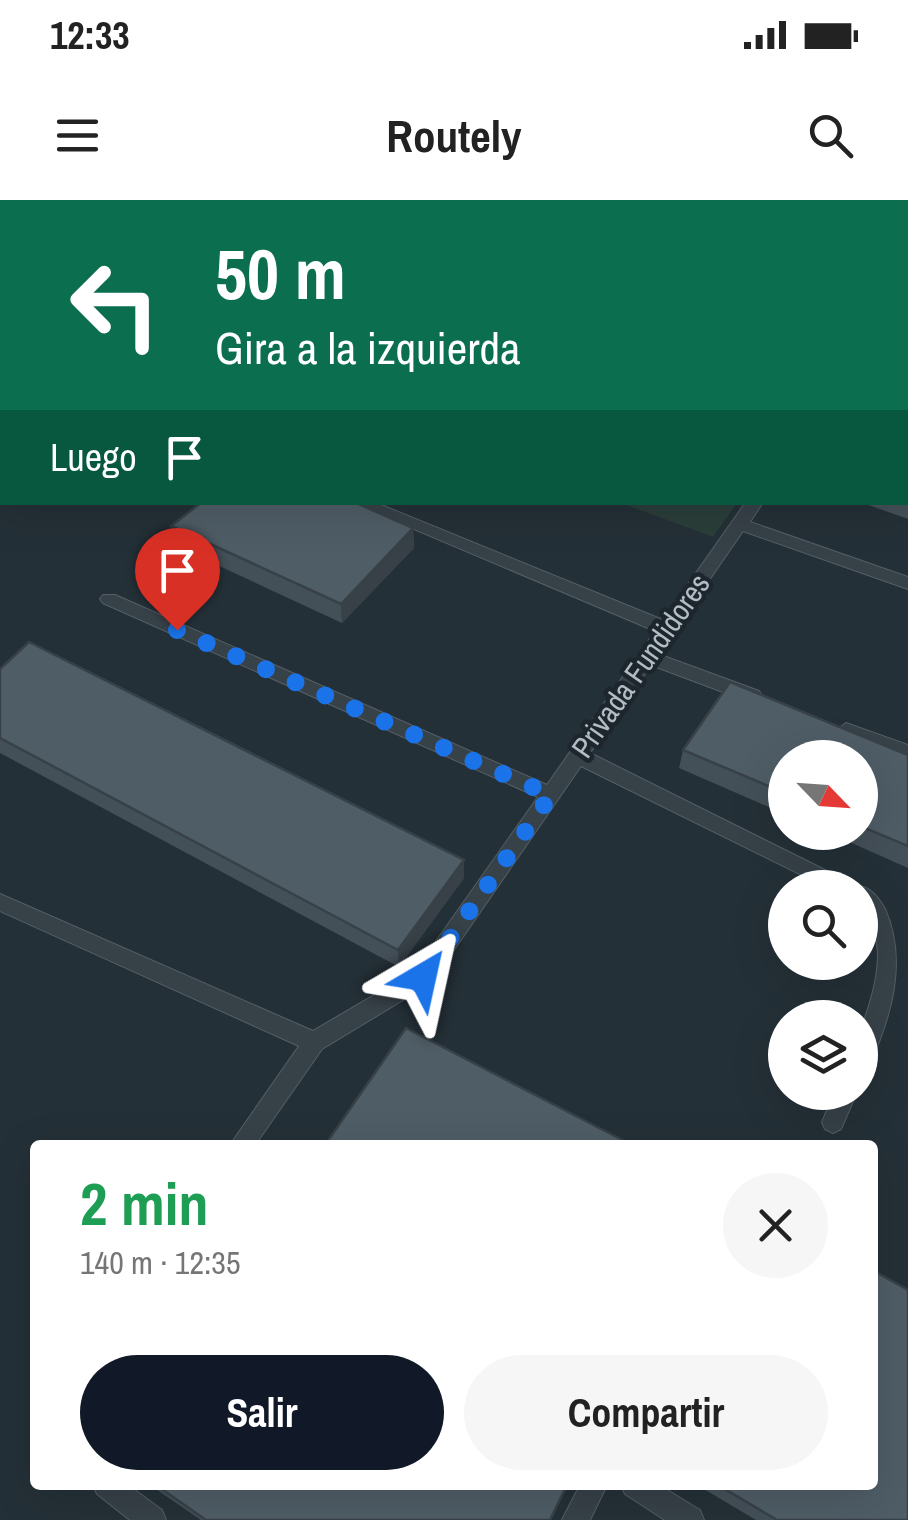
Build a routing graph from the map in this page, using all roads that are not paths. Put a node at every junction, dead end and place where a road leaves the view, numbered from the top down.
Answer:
1 (365, 505) edge
2 (753, 505) edge
3 (740, 524) junction
4 (908, 583) edge
5 (109, 599) dead end
6 (667, 630) junction
7 (647, 656) junction
8 (778, 705) edge
9 (834, 726) edge
10 (908, 753) edge
11 (578, 756) junction
12 (551, 795) junction
13 (811, 870) edge
14 (0, 902) edge
15 (878, 902) edge
16 (878, 1022) edge
17 (314, 1042) junction
18 (838, 1110) edge
19 (832, 1122) dead end
20 (245, 1140) edge
21 (113, 1490) edge
22 (591, 1490) edge
23 (642, 1490) edge
24 (152, 1520) edge
25 (576, 1520) edge
26 (690, 1520) edge

1 - 6 lane
2 - 3 lane, Privada Fundidores
3 - 4 lane
3 - 6 lane, Privada Fundidores
5 - 12 lane
6 - 7 lane, Privada Fundidores
7 - 8 lane
7 - 11 lane, Privada Fundidores
9 - 10 lane
11 - 12 lane, Privada Fundidores
11 - 13 lane
12 - 17 lane, Privada Fundidores
14 - 17 lane
15 - 16 lane
17 - 20 lane
18 - 19 lane
21 - 24 lane
22 - 25 lane
23 - 26 lane

